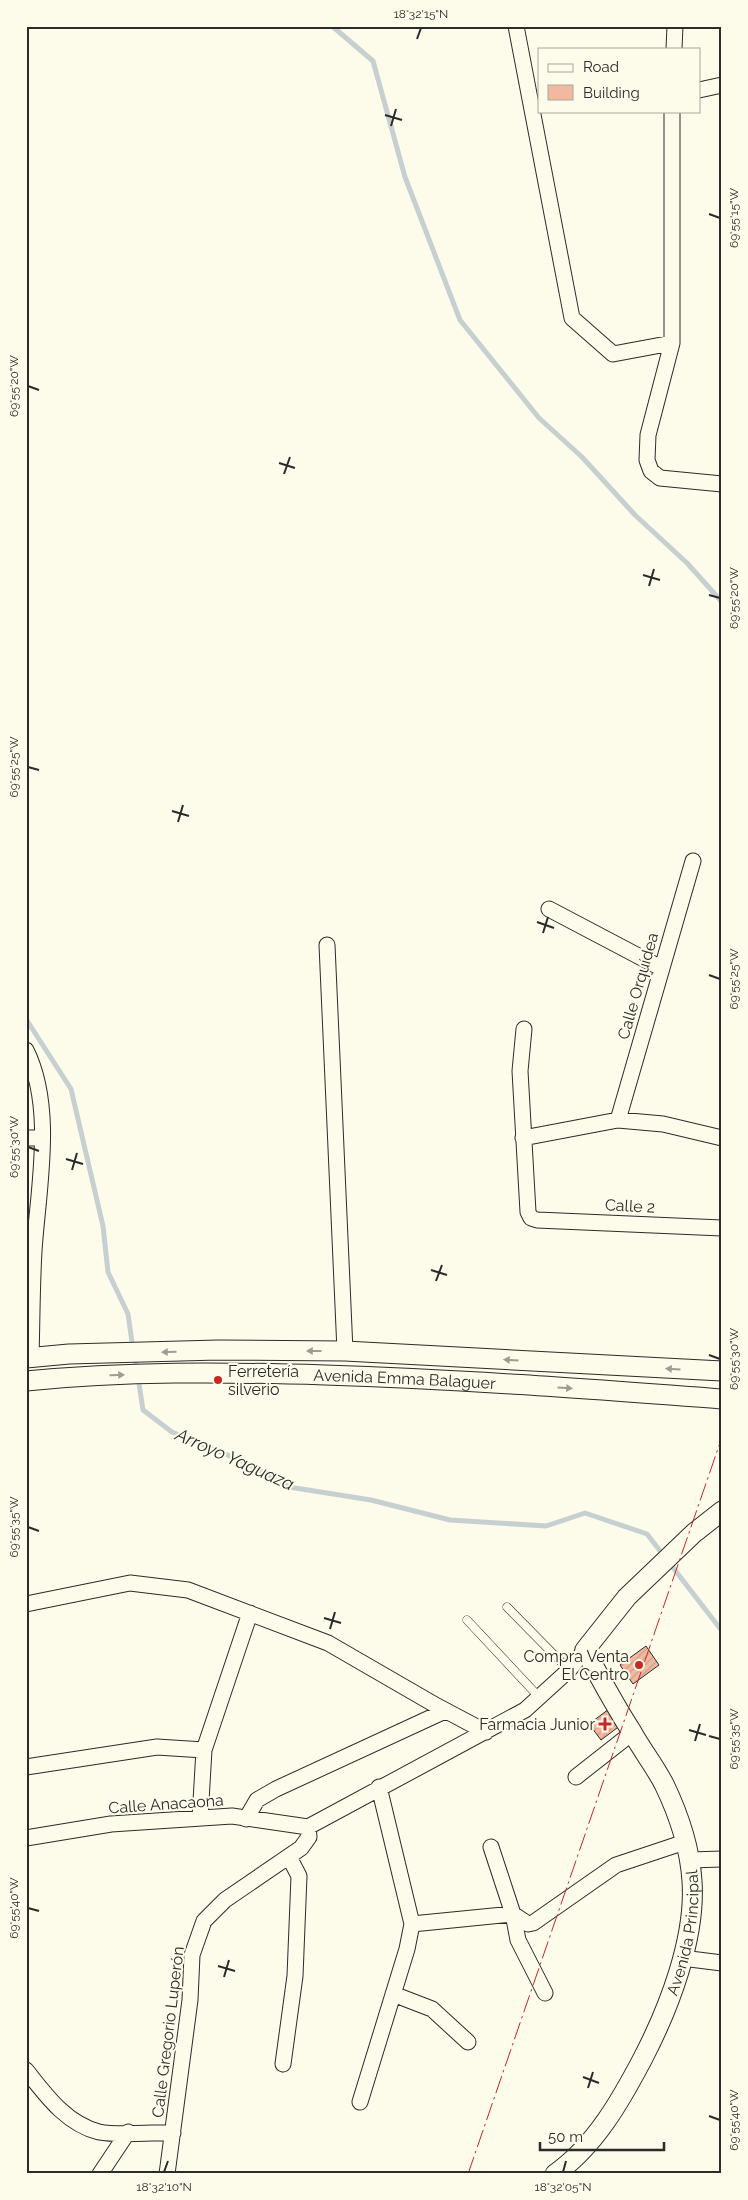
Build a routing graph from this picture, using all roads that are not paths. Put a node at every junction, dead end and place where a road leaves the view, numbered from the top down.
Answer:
1 (516, 26) edge
2 (675, 26) edge
3 (674, 48) edge
4 (722, 85) edge
5 (700, 90) edge
6 (672, 112) edge
7 (672, 344) junction
8 (722, 484) edge
9 (693, 861) dead end
10 (549, 909) dead end
11 (327, 945) dead end
12 (661, 968) junction
13 (524, 1029) dead end
14 (26, 1050) edge
15 (618, 1120) junction
16 (26, 1138) edge
17 (42, 1138) junction
18 (523, 1138) junction
19 (722, 1138) edge
20 (722, 1228) edge
21 (30, 1251) edge
22 (346, 1351) junction
23 (441, 1356) junction
24 (28, 1358) edge
25 (721, 1368) edge
26 (441, 1379) junction
27 (26, 1381) edge
28 (722, 1398) edge
29 (722, 1511) edge
30 (26, 1604) edge
31 (507, 1607) dead end
32 (250, 1613) junction
33 (468, 1620) dead end
34 (584, 1650) junction
35 (569, 1670) junction
36 (540, 1698) junction
37 (446, 1711) junction
38 (486, 1732) junction
39 (632, 1733) junction
40 (204, 1750) junction
41 (26, 1767) edge
42 (576, 1777) dead end
43 (379, 1788) junction
44 (200, 1818) junction
45 (246, 1819) junction
46 (308, 1828) junction
47 (26, 1838) edge
48 (685, 1842) junction
49 (491, 1847) dead end
50 (289, 1857) junction
51 (722, 1859) edge
52 (690, 1860) junction
53 (513, 1914) junction
54 (412, 1924) junction
55 (682, 1958) junction
56 (722, 1963) edge
57 (545, 1993) dead end
58 (393, 1994) junction
59 (468, 2042) dead end
60 (283, 2064) dead end
61 (26, 2070) edge
62 (360, 2102) dead end
63 (128, 2132) junction
64 (173, 2133) junction
65 (100, 2174) edge
66 (167, 2174) edge
67 (555, 2174) edge

1 - 7 street
2 - 3 street
4 - 5 street
6 - 7 street
7 - 8 street
9 - 12 street, Calle Orquídea
10 - 12 street
11 - 22 street
12 - 15 street, Calle Orquídea
13 - 18 street
14 - 17 street
15 - 18 street
15 - 19 street
16 - 17 street
17 - 21 street
18 - 20 street, Calle 2
21 - 24 street
22 - 23 street, Avenida Emma Balaguer
22 -> 24 street, Avenida Emma Balaguer
25 -> 23 street, Avenida Emma Balaguer
23 - 26 street
27 -> 26 street, Avenida Emma Balaguer
26 -> 28 street, Avenida Emma Balaguer
29 - 34 street
30 - 32 street
31 - 35 lane
32 - 37 street
32 - 40 street
33 - 36 lane
34 - 35 street
34 - 39 street, Avenida Principal
35 - 36 street
36 - 38 street
37 - 38 street
37 - 45 street
38 - 43 street
39 - 42 street
39 - 48 street, Avenida Principal
40 - 41 street
40 - 44 street
43 - 46 street
43 - 54 street
44 - 45 street, Calle Anacaona
44 - 47 street, Calle Anacaona
45 - 46 street, Calle Anacaona
46 - 50 street, Calle Gregorio Luperón
48 - 52 street, Avenida Principal
48 - 53 street
49 - 53 street
50 - 60 street
50 - 64 street, Calle Gregorio Luperón
51 - 52 street
52 - 55 street, Avenida Principal
53 - 54 street
53 - 57 street
54 - 58 street
55 - 56 street
55 - 67 street, Avenida Principal
58 - 59 street
58 - 62 street
61 - 63 street
63 - 64 street
63 - 65 street
64 - 66 street, Calle Gregorio Luperón

